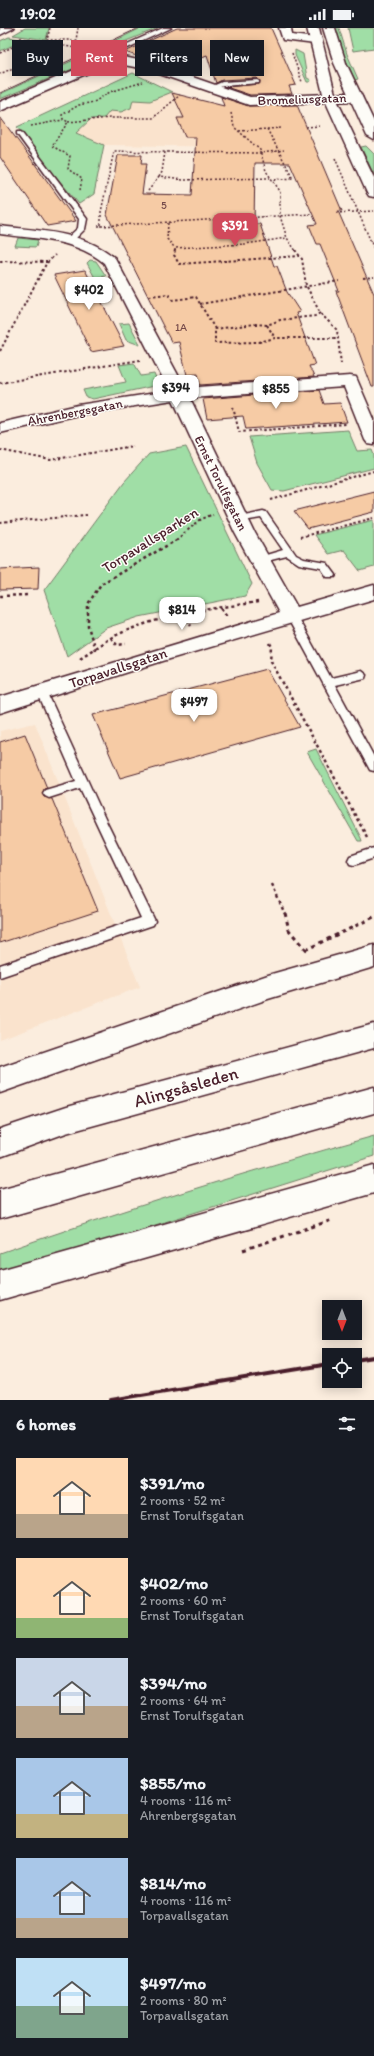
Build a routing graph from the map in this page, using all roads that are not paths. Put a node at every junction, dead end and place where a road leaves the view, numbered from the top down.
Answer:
1 (8, 28) edge
2 (168, 28) edge
3 (285, 28) edge
4 (313, 28) edge
5 (330, 28) edge
6 (0, 32) edge
7 (315, 42) junction
8 (127, 46) edge
9 (127, 62) edge
10 (71, 76) edge
11 (258, 82) dead end
12 (211, 88) junction
13 (356, 97) junction
14 (330, 98) junction
15 (0, 107) edge
16 (19, 134) road end
17 (374, 136) edge
18 (374, 193) edge
19 (0, 230) edge
20 (70, 240) junction
21 (179, 394) junction
22 (0, 428) edge
23 (374, 440) edge
24 (236, 514) junction
25 (290, 552) junction
26 (259, 560) junction
27 (331, 576) dead end
28 (374, 592) edge
29 (291, 615) junction
30 (361, 675) dead end
31 (328, 683) junction
32 (42, 692) junction
33 (0, 705) edge
34 (374, 767) edge
35 (83, 783) junction
36 (49, 793) dead end
37 (374, 853) edge
38 (354, 860) dead end
39 (374, 956) edge
40 (0, 971) edge
41 (374, 1036) edge
42 (0, 1080) edge
43 (374, 1100) edge
44 (0, 1143) edge
45 (374, 1179) edge
46 (0, 1204) edge
47 (0, 1285) edge

1 - 6 main road
2 - 8 lane
3 - 7 main road
4 - 7 main road
5 - 13 main road
7 - 14 main road
9 - 12 main road, Bromeliusgatan
10 - 15 main road, Bromeliusgatan
11 - 12 lane
12 - 14 main road, Bromeliusgatan
13 - 14 main road, Bromeliusgatan
13 - 17 main road
14 - 18 main road
16 - 20 lane
19 - 20 main road, Ernst Torulfsgatan
20 - 21 main road, Ernst Torulfsgatan
21 - 22 main road, Ahrenbergsgatan
21 - 23 main road, Ahrenbergsgatan
21 - 24 main road, Ernst Torulfsgatan
24 - 25 lane
24 - 26 main road, Ernst Torulfsgatan
25 - 26 lane
25 - 27 lane
26 - 29 main road, Ernst Torulfsgatan
28 - 29 main road, Torpavallsgatan
29 - 31 lane
29 - 32 main road, Torpavallsgatan
30 - 31 lane
31 - 34 lane
32 - 33 main road, Torpavallsgatan
32 - 35 lane
35 - 36 lane
35 - 40 lane
37 - 38 lane
39 - 42 main road
41 - 44 main road, Alingsåsleden
43 - 46 main road
45 - 47 main road

